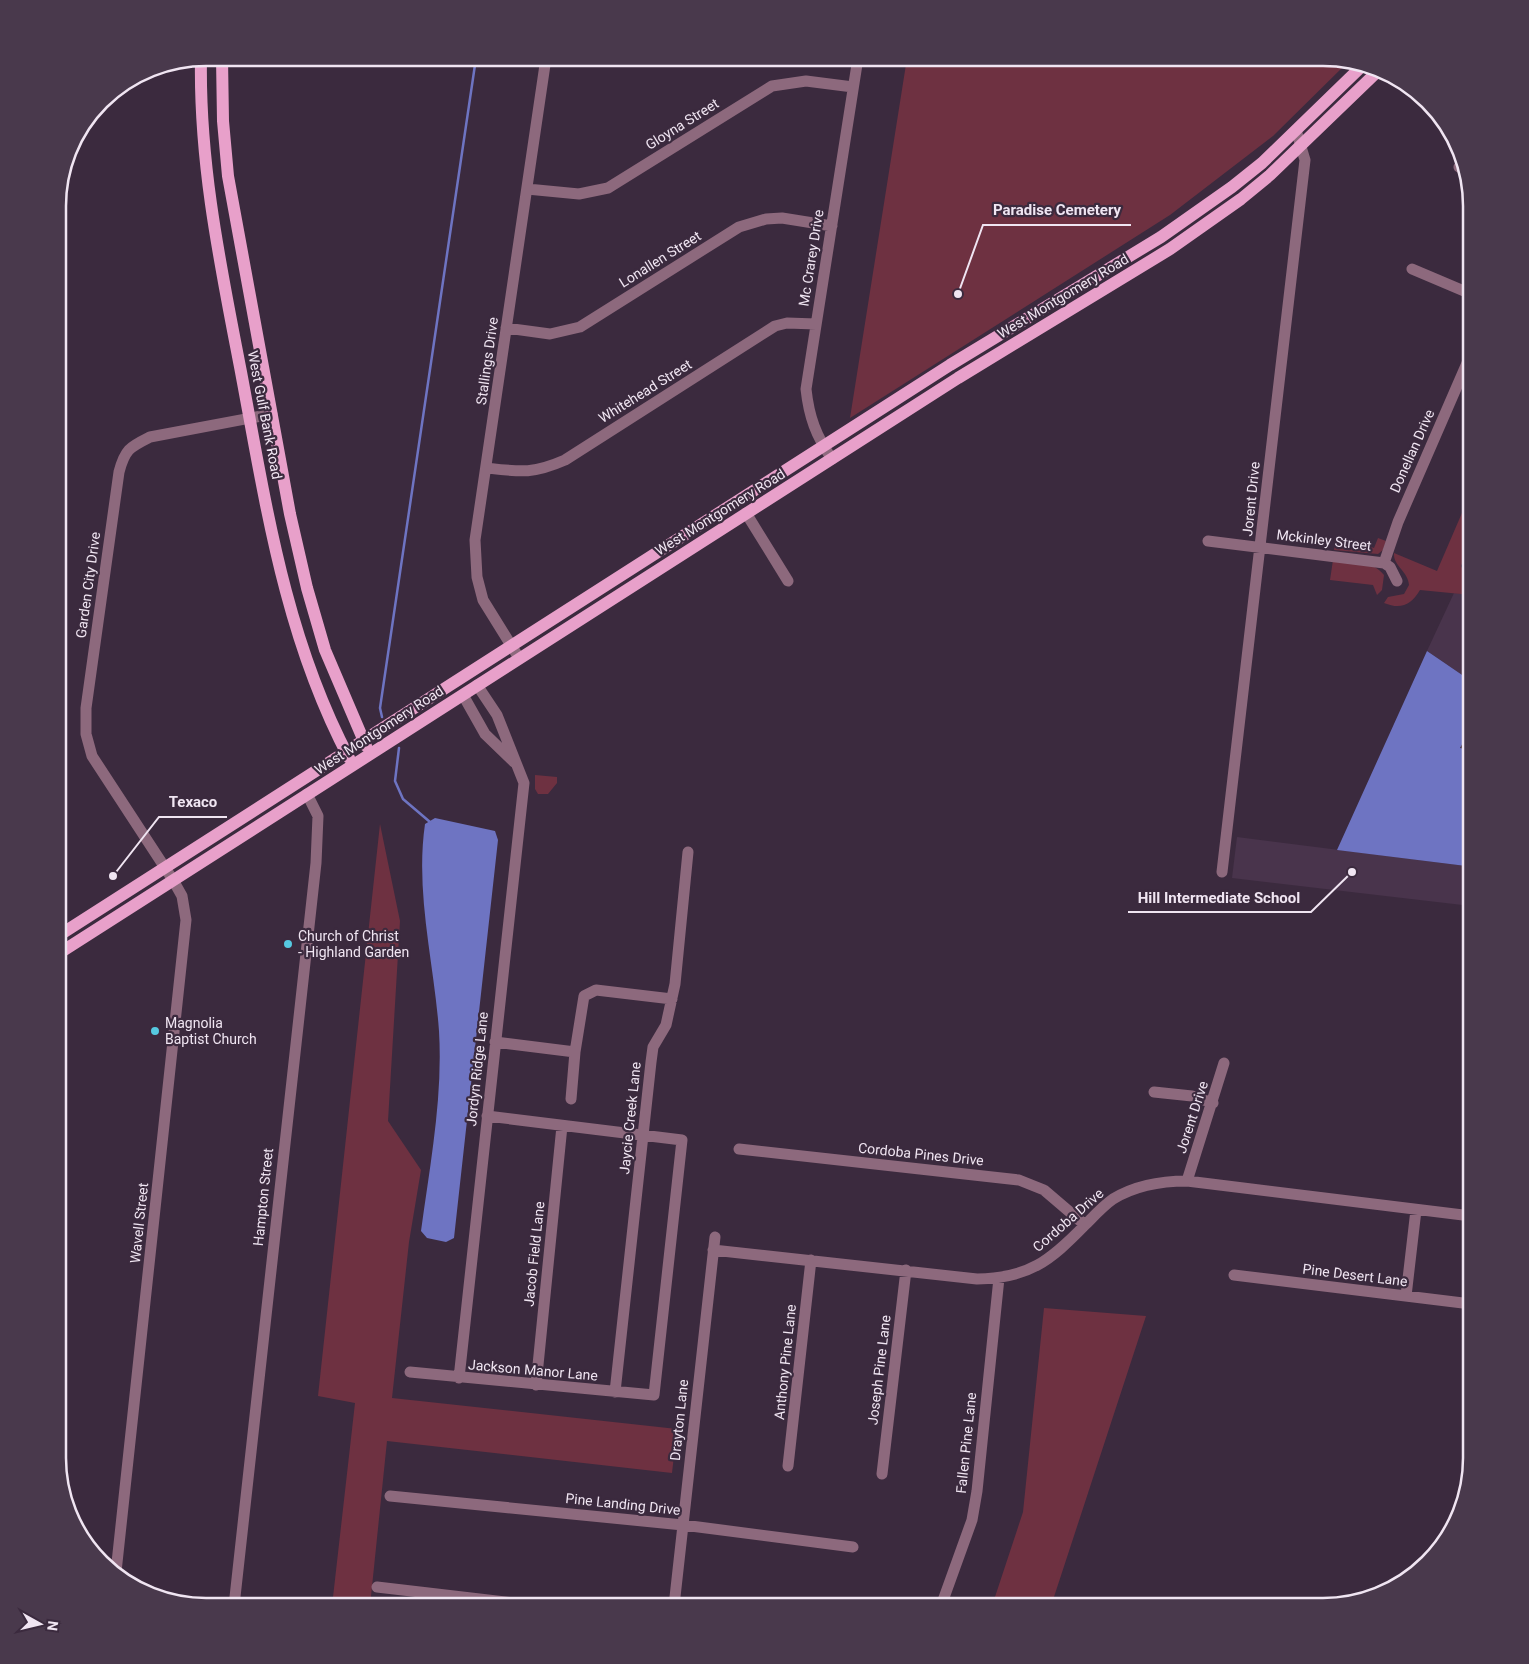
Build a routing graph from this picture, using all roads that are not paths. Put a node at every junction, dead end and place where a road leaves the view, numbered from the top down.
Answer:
1 (202, 66) edge
2 (222, 66) edge
3 (545, 66) edge
4 (857, 67) edge
5 (1357, 71) edge
6 (1373, 76) edge
7 (853, 87) junction
8 (202, 122) junction
9 (223, 122) junction
10 (1296, 130) junction
11 (1300, 146) junction
12 (527, 189) junction
13 (832, 226) junction
14 (1412, 269) dead end
15 (245, 270) junction
16 (223, 275) junction
17 (1463, 290) edge
18 (816, 324) junction
19 (506, 328) junction
20 (1463, 374) edge
21 (272, 414) junction
22 (250, 418) junction
23 (823, 446) junction
24 (832, 459) junction
25 (486, 468) junction
26 (746, 513) junction
27 (1208, 540) dead end
28 (1261, 547) junction
29 (1384, 562) junction
30 (788, 581) dead end
31 (1397, 581) dead end
32 (307, 588) junction
33 (285, 593) junction
34 (511, 646) junction
35 (519, 658) junction
36 (477, 685) junction
37 (462, 694) junction
38 (364, 740) junction
39 (346, 752) junction
40 (370, 753) junction
41 (353, 764) junction
42 (517, 765) junction
43 (307, 794) junction
44 (688, 852) dead end
45 (165, 868) junction
46 (1222, 872) dead end
47 (173, 880) junction
48 (66, 931) edge
49 (66, 949) edge
50 (672, 999) junction
51 (495, 1042) junction
52 (575, 1052) junction
53 (1224, 1063) dead end
54 (1154, 1092) dead end
55 (572, 1099) dead end
56 (1213, 1103) junction
57 (487, 1116) junction
58 (562, 1126) junction
59 (644, 1136) junction
60 (739, 1149) dead end
61 (1186, 1181) junction
62 (1416, 1210) junction
63 (1463, 1215) edge
64 (1085, 1225) junction
65 (715, 1237) dead end
66 (713, 1250) junction
67 (811, 1260) junction
68 (906, 1270) junction
69 (1234, 1275) dead end
70 (999, 1278) junction
71 (1406, 1296) junction
72 (1463, 1303) edge
73 (410, 1372) dead end
74 (459, 1378) junction
75 (536, 1385) junction
76 (615, 1392) junction
77 (788, 1466) dead end
78 (882, 1474) dead end
79 (390, 1496) dead end
80 (683, 1525) junction
81 (853, 1547) dead end
82 (117, 1565) edge
83 (377, 1587) dead end
84 (235, 1598) edge
85 (471, 1598) edge
86 (675, 1598) edge
87 (944, 1598) edge

1 - 8 main road, West Gulf Bank Road
2 - 9 main road, West Gulf Bank Road
3 - 12 street, Stallings Drive
4 - 7 street, Mc Crarey Drive
5 - 10 main road, West Montgomery Road
6 - 11 main road, West Montgomery Road
7 - 12 street, Gloyna Street
7 - 13 street, Mc Crarey Drive
8 - 9 main road
8 - 16 main road, West Gulf Bank Road
9 - 15 main road, West Gulf Bank Road
10 - 11 street, Jorent Drive
10 - 23 main road, West Montgomery Road
11 - 24 main road, West Montgomery Road
11 - 28 street, Jorent Drive
12 - 19 street, Stallings Drive
13 - 18 street, Mc Crarey Drive
13 - 19 street, Lonallen Street
14 - 17 street
15 - 16 main road
15 - 21 main road, West Gulf Bank Road
16 - 22 main road, West Gulf Bank Road
18 - 23 street, Mc Crarey Drive
18 - 25 street, Whitehead Street
19 - 25 street, Stallings Drive
20 - 29 street, Donellan Drive
21 - 22 street, Garden City Drive
21 - 32 main road, West Gulf Bank Road
22 - 33 main road, West Gulf Bank Road
22 - 45 street, Garden City Drive
23 - 24 street, Mc Crarey Drive
23 - 34 main road, West Montgomery Road
24 - 26 main road, West Montgomery Road
25 - 34 street, Stallings Drive
26 - 30 street
26 - 35 main road, West Montgomery Road
27 - 28 street, Mckinley Street
28 - 29 street, Mckinley Street
28 - 46 street, Jorent Drive
29 - 31 street, Mckinley Street
32 - 33 main road
32 - 38 main road, West Gulf Bank Road
33 - 39 main road, West Gulf Bank Road
34 - 35 street, Stallings Drive
34 - 38 main road, West Montgomery Road
35 - 36 main road, West Montgomery Road
36 - 37 main road, West Montgomery Road
36 - 42 street, Jordyn Ridge Lane
37 - 40 main road, West Montgomery Road
37 - 42 street
38 - 39 main road, West Montgomery Road
38 - 40 main road, West Gulf Bank Road
39 - 41 main road, West Gulf Bank Road
39 - 45 main road, West Montgomery Road
40 - 41 main road, West Montgomery Road
41 - 43 main road, West Montgomery Road
42 - 51 street, Jordyn Ridge Lane
43 - 47 main road, West Montgomery Road
43 - 84 street, Hampton Street
44 - 50 street, Jaycie Creek Lane
45 - 47 street, Garden City Drive
45 - 48 main road, West Montgomery Road
47 - 49 main road, West Montgomery Road
47 - 82 street, Wavell Street
50 - 52 street
50 - 59 street, Jaycie Creek Lane
51 - 52 street
51 - 57 street, Jordyn Ridge Lane
52 - 55 street
53 - 56 street, Jorent Drive
54 - 56 street
56 - 61 street, Jorent Drive
57 - 58 street
57 - 74 street, Jordyn Ridge Lane
58 - 59 street
58 - 75 street, Jacob Field Lane
59 - 76 street, Jaycie Creek Lane
59 - 76 street, Jackson Manor Lane
60 - 64 street, Cordoba Pines Drive
61 - 62 street, Cordoba Drive
61 - 64 street, Cordoba Drive
62 - 63 street, Cordoba Drive
62 - 71 street
64 - 70 street, Cordoba Drive
65 - 66 street, Drayton Lane
66 - 67 street, Cordoba Drive
66 - 80 street, Drayton Lane
67 - 68 street, Cordoba Drive
67 - 77 street, Anthony Pine Lane
68 - 70 street, Cordoba Drive
68 - 78 street, Joseph Pine Lane
69 - 71 street, Pine Desert Lane
70 - 87 street, Fallen Pine Lane
71 - 72 street, Pine Desert Lane
73 - 74 street, Jackson Manor Lane
74 - 75 street, Jackson Manor Lane
75 - 76 street, Jackson Manor Lane
79 - 80 street, Pine Landing Drive
80 - 81 street, Pine Landing Drive
80 - 86 street, Drayton Lane
83 - 85 street

